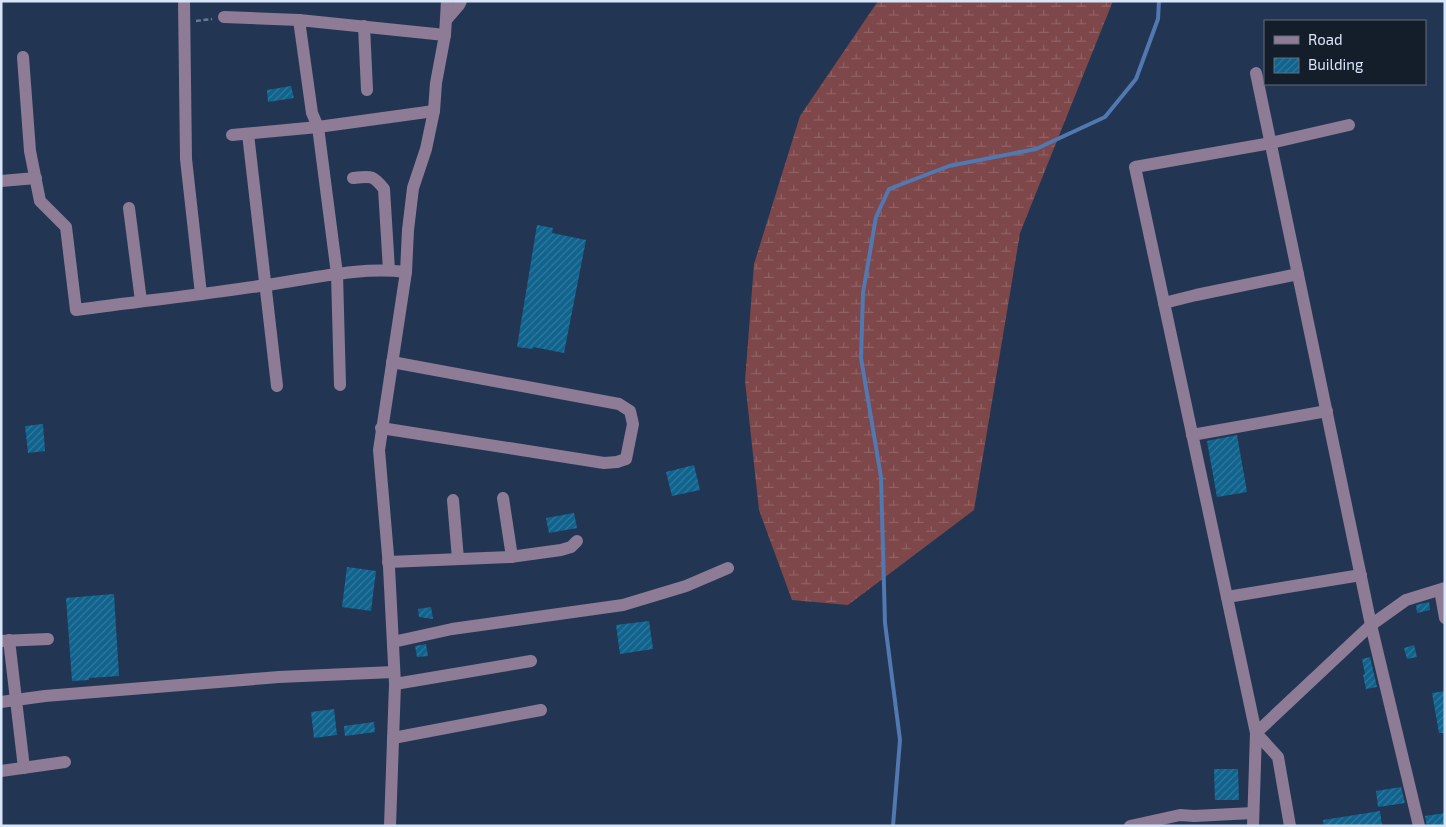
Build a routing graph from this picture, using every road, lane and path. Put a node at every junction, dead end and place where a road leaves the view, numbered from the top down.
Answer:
1 (184, 1) edge
2 (447, 1) edge
3 (461, 1) edge
4 (224, 18) joint
5 (299, 20) junction
6 (446, 20) junction
7 (184, 22) junction
8 (364, 26) junction
9 (445, 35) junction
10 (23, 57) dead end
11 (1256, 73) dead end
12 (367, 90) dead end
13 (434, 111) junction
14 (1349, 125) dead end
15 (318, 127) junction
16 (248, 134) junction
17 (232, 135) dead end
18 (1271, 143) junction
19 (36, 178) junction
20 (353, 178) dead end
21 (1, 181) edge
22 (129, 208) dead end
23 (389, 270) junction
24 (406, 272) junction
25 (337, 274) junction
26 (1298, 274) junction
27 (265, 286) junction
28 (201, 294) junction
29 (141, 301) junction
30 (1164, 303) junction
31 (392, 362) junction
32 (340, 385) dead end
33 (277, 386) dead end
34 (1327, 411) junction
35 (381, 428) junction
36 (1192, 435) junction
37 (504, 498) dead end
38 (452, 500) dead end
39 (577, 541) dead end
40 (512, 557) junction
41 (458, 559) junction
42 (388, 562) junction
43 (728, 568) dead end
44 (1361, 575) junction
45 (1442, 589) edge
46 (1227, 597) junction
47 (1445, 618) edge
48 (1371, 626) junction
49 (48, 639) dead end
50 (5, 641) edge
51 (393, 642) junction
52 (532, 660) dead end
53 (395, 678) junction
54 (17, 700) junction
55 (1, 702) edge
56 (541, 710) dead end
57 (1256, 734) junction
58 (393, 738) junction
59 (65, 762) dead end
60 (24, 768) junction
61 (1, 772) edge
62 (1253, 819) edge
63 (390, 826) edge
64 (1130, 826) edge
65 (1290, 826) edge
66 (1419, 826) edge

1 - 7 street
2 - 6 street
3 - 6 street
4 - 5 street
4 - 7 path
5 - 8 street
5 - 15 street
6 - 9 street
7 - 28 street
8 - 9 street
8 - 12 street
9 - 13 street
10 - 19 street
11 - 18 street
13 - 15 street
13 - 24 street
14 - 18 street
15 - 16 street
15 - 25 street
16 - 17 street
16 - 27 street
18 - 26 street
18 - 30 street
19 - 21 street
19 - 29 street
20 - 23 street
22 - 29 street
23 - 24 street
23 - 25 street
24 - 31 street
25 - 27 street
25 - 32 street
26 - 30 street
26 - 34 street
27 - 28 street
27 - 33 street
28 - 29 street
30 - 36 street
31 - 35 street
31 - 35 street
34 - 36 street
34 - 44 street
35 - 42 street
36 - 46 street
37 - 40 street
38 - 41 street
39 - 40 street
40 - 41 street
41 - 42 street
42 - 51 street
43 - 51 street
44 - 46 street
44 - 48 street
45 - 47 street
45 - 48 street
46 - 57 street
48 - 57 street
48 - 66 street
49 - 50 street
50 - 54 street
51 - 53 street
52 - 53 street
53 - 54 street
53 - 58 street
54 - 55 street
54 - 60 street
56 - 58 street
57 - 62 street
57 - 65 street
58 - 63 street
59 - 60 street
60 - 61 street
62 - 64 street

